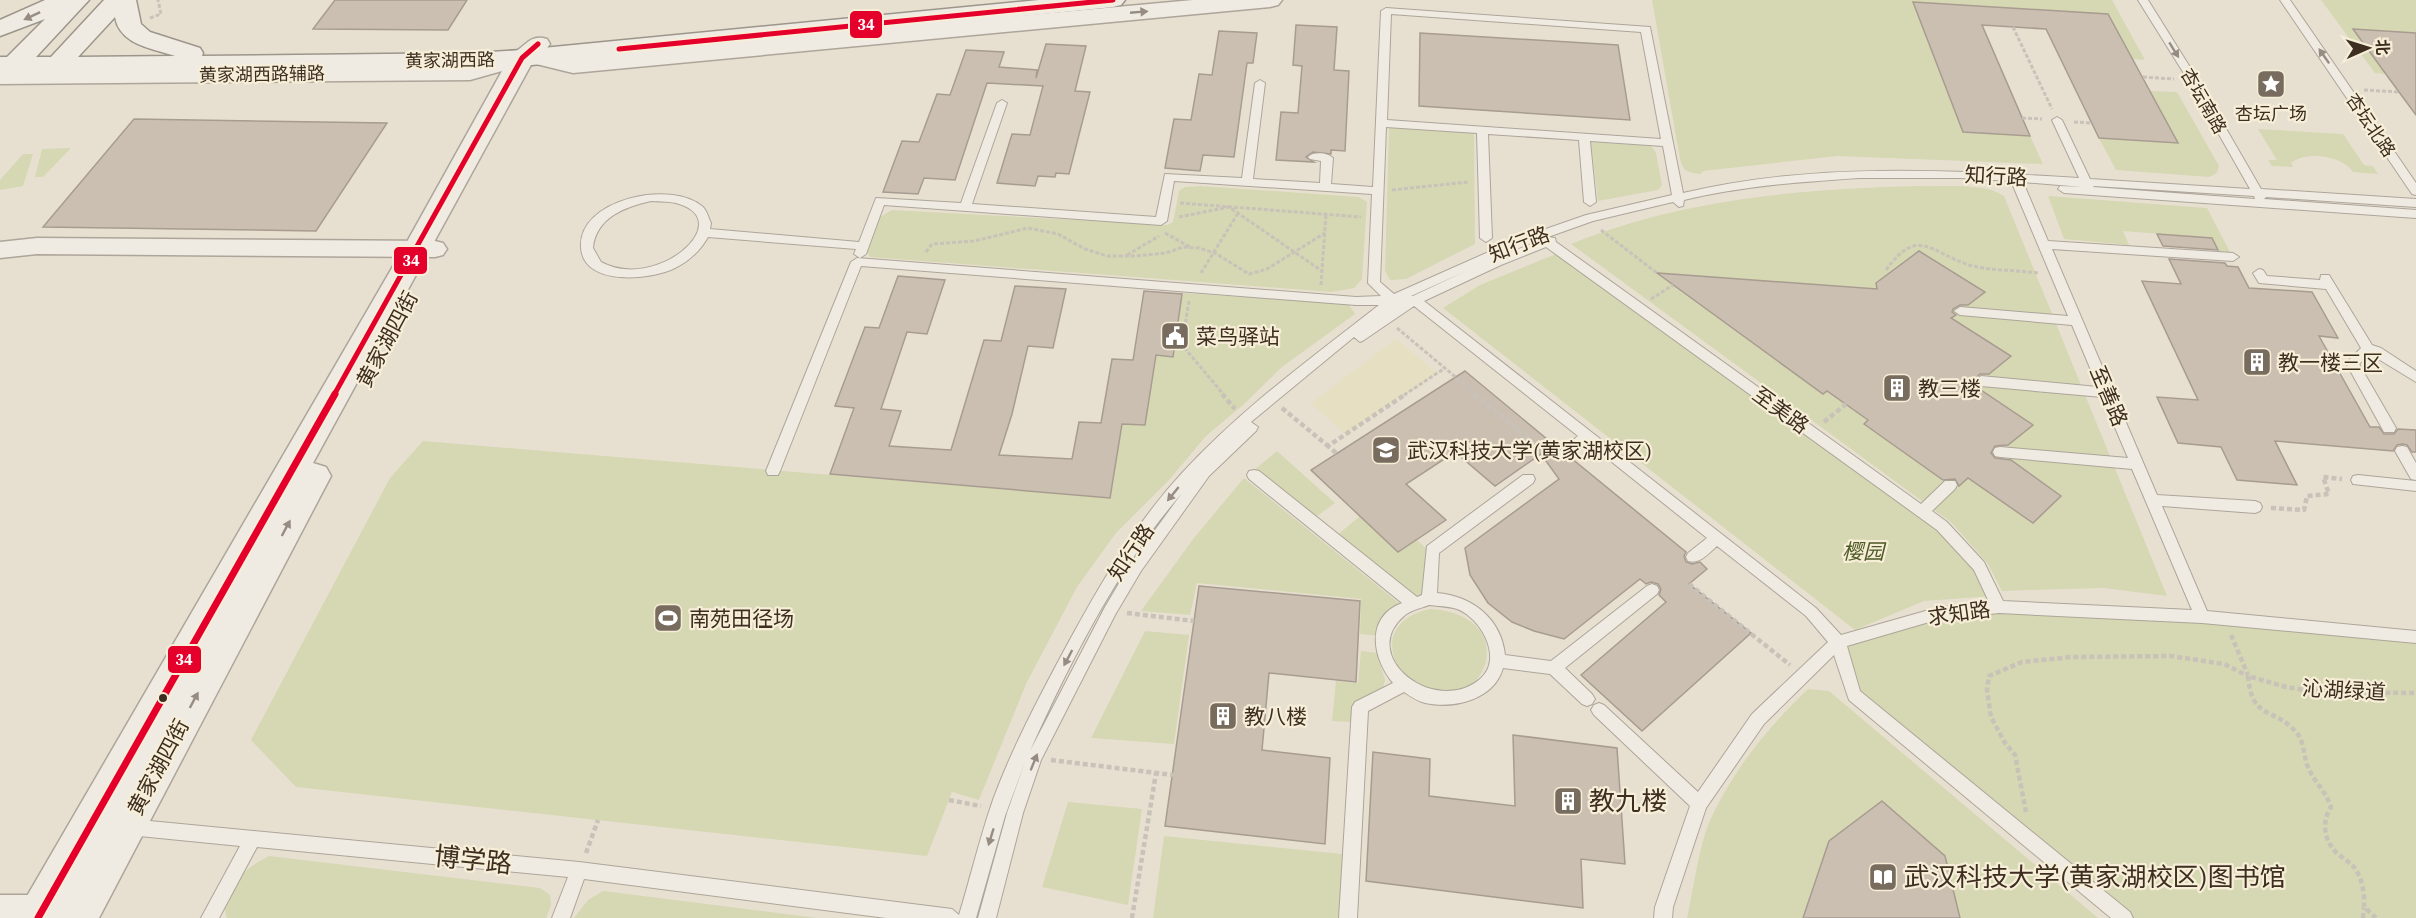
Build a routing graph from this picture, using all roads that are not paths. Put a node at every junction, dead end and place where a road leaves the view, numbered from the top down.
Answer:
1 (63, 0) edge
2 (77, 0) edge
3 (117, 0) edge
4 (124, 0) edge
5 (1054, 0) edge
6 (1113, 0) edge
7 (1269, 0) edge
8 (2143, 0) edge
9 (2285, 0) edge
10 (1386, 6) edge
11 (0, 29) edge
12 (191, 53) junction
13 (533, 53) junction
14 (62, 60) junction
15 (8, 63) edge
16 (1260, 83) dead end
17 (1002, 103) dead end
18 (2057, 120) road end
19 (1381, 123) junction
20 (1482, 130) junction
21 (1584, 137) junction
22 (1667, 142) junction
23 (1314, 157) dead end
24 (1247, 182) junction
25 (2017, 182) junction
26 (2088, 186) junction
27 (1325, 188) junction
28 (1378, 191) junction
29 (2416, 191) edge
30 (2260, 198) junction
31 (1678, 200) junction
32 (1590, 202) dead end
33 (2416, 203) edge
34 (965, 207) junction
35 (2416, 214) edge
36 (705, 233) junction
37 (1486, 238) dead end
38 (1543, 239) junction
39 (2045, 245) junction
40 (863, 246) junction
41 (426, 249) junction
42 (5, 254) edge
43 (2233, 257) dead end
44 (857, 262) junction
45 (2263, 281) dead end
46 (1393, 300) junction
47 (1415, 300) junction
48 (1960, 311) dead end
49 (2077, 321) junction
50 (2368, 349) junction
51 (2416, 377) edge
52 (1981, 381) dead end
53 (2108, 393) junction
54 (2389, 428) dead end
55 (1588, 436) junction
56 (2402, 451) dead end
57 (2000, 452) dead end
58 (1558, 455) road end
59 (2138, 464) junction
60 (773, 471) dead end
61 (1254, 475) dead end
62 (2416, 475) edge
63 (1528, 479) dead end
64 (2358, 480) road end
65 (1950, 484) dead end
66 (2416, 486) edge
67 (2153, 500) junction
68 (2255, 507) road end
69 (1923, 511) junction
70 (1718, 538) junction
71 (1693, 557) dead end
72 (1652, 590) dead end
73 (1429, 599) junction
74 (1412, 602) junction
75 (1999, 607) junction
76 (2202, 617) junction
77 (2416, 637) edge
78 (1838, 642) junction
79 (1498, 661) junction
80 (1554, 668) junction
81 (1403, 685) junction
82 (1699, 804) junction
83 (126, 826) junction
84 (253, 839) junction
85 (579, 870) junction
86 (0, 912) edge
87 (44, 916) edge
88 (76, 918) edge
89 (210, 918) edge
90 (561, 918) edge
91 (952, 918) edge
92 (967, 918) edge
93 (987, 918) edge
94 (1348, 918) edge
95 (1663, 918) edge
96 (2124, 918) edge

1 -> 11 street
2 - 15 street
3 - 14 street
4 - 12 street
5 - 13 street, 黄家湖西路
6 - 13 street, 黄家湖西路
13 -> 7 street, 黄家湖西路辅路
8 -> 30 lane, 杏坛南路
29 -> 9 lane, 杏坛北路
10 - 19 lane
10 - 22 lane
12 - 13 street, 黄家湖西路
12 - 14 street, 黄家湖西路
13 - 14 street, 黄家湖西路
13 - 15 street, 黄家湖西路辅路
13 - 41 street, 黄家湖四街
14 - 15 street, 黄家湖西路
16 - 24 lane
17 - 34 lane
18 - 26 lane
19 - 20 lane
19 - 28 lane
20 - 21 lane
20 - 37 lane
21 - 22 lane
21 - 32 lane
22 - 31 lane
23 - 27 lane
24 - 27 lane
24 - 34 lane
25 - 26 lane, 知行路
25 - 31 lane, 知行路
25 - 39 lane, 至善路
26 - 30 lane, 知行路
27 - 28 lane
28 - 46 lane
30 - 33 lane, 知行路
30 - 35 lane, 知行路
31 - 38 lane, 知行路
31 - 38 lane, 知行路
34 - 40 lane
36 - 36 lane
36 - 40 lane
38 - 46 lane, 知行路
38 - 47 lane, 知行路
38 - 69 lane, 至美路
39 - 43 lane
39 - 49 lane, 至善路
40 - 44 lane
41 - 42 street
83 -> 41 street, 黄家湖四街
41 - 87 street, 黄家湖四街
44 - 46 lane
44 - 60 lane
45 - 50 lane
46 - 47 lane
46 -> 92 lane, 知行路
47 - 55 lane
93 -> 47 lane, 知行路
48 - 49 lane
49 - 53 lane, 至善路
50 - 51 lane
50 - 54 lane
52 - 53 lane
53 - 59 lane, 至善路
55 - 58 lane
55 - 70 lane
56 - 62 lane
57 - 59 lane
59 - 67 lane, 至善路
61 - 74 lane
63 - 73 lane
64 - 66 lane
65 - 69 lane
67 - 68 lane
67 - 76 lane, 至善路
69 - 75 lane, 至美路
70 - 71 lane
70 - 78 lane
72 - 80 lane
73 - 74 lane
73 - 79 lane
74 - 81 lane
75 - 76 lane, 求知路
75 - 78 lane, 求知路
76 - 77 lane, 求知路
78 - 82 lane, 求知路
78 - 96 lane
79 - 80 lane
79 - 81 lane
80 - 82 lane
81 - 94 lane
82 - 95 lane, 求知路
83 - 84 lane, 博学路
83 - 87 lane
83 - 88 street, 黄家湖四街
84 - 85 lane, 博学路
84 - 89 lane
85 - 90 lane
85 - 91 lane, 博学路
86 - 87 street

